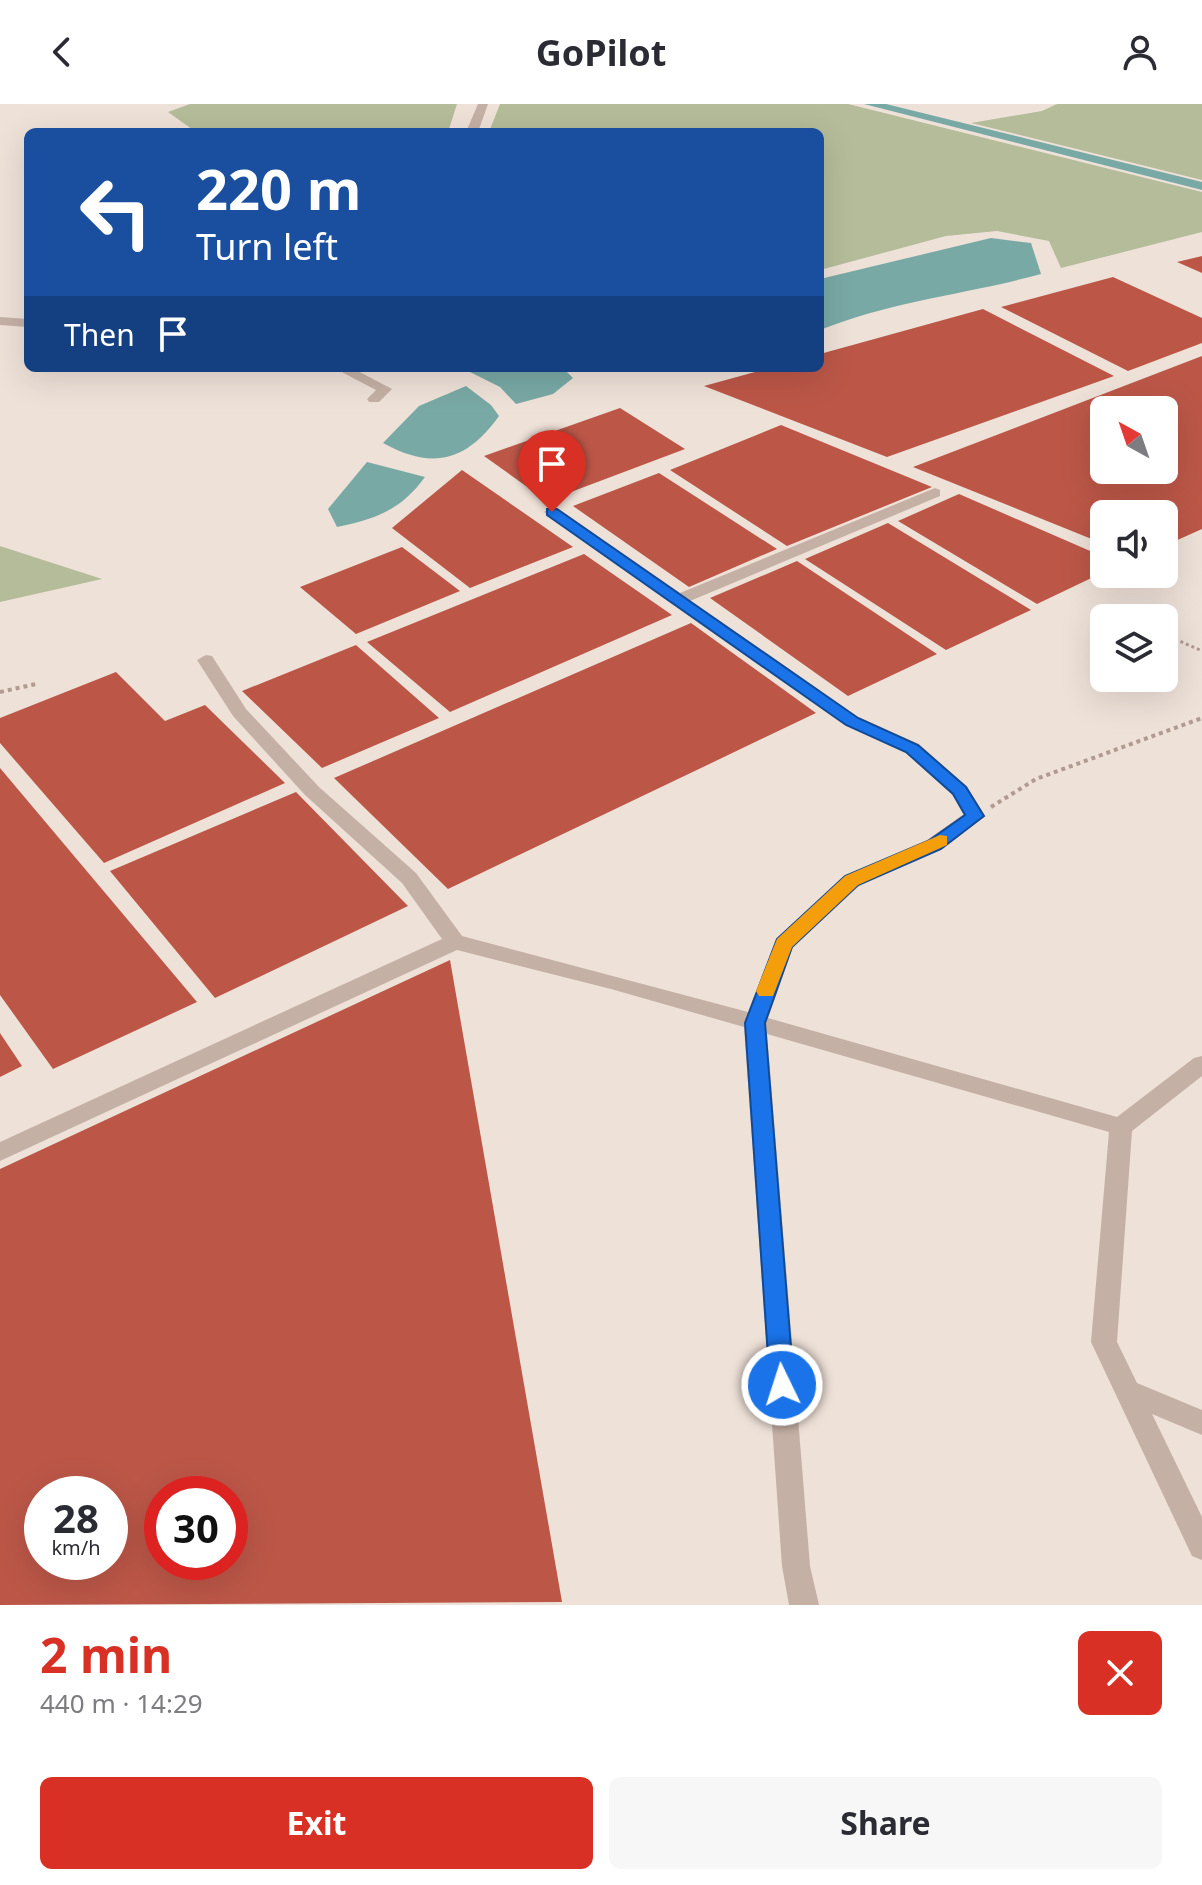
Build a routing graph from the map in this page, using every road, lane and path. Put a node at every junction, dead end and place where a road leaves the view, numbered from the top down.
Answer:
1 (483, 104) edge
2 (474, 128) edge
3 (0, 321) edge
4 (24, 323) edge
5 (349, 372) edge
6 (374, 399) dead end
7 (935, 493) dead end
8 (552, 512) dead end
9 (680, 599) junction
10 (1178, 640) edge
11 (1202, 651) edge
12 (206, 660) dead end
13 (36, 684) dead end
14 (0, 692) edge
15 (1202, 718) edge
16 (975, 816) junction
17 (455, 942) junction
18 (755, 1023) junction
19 (1202, 1064) edge
20 (1121, 1127) junction
21 (0, 1152) edge
22 (1128, 1391) junction
23 (1202, 1423) edge
24 (1202, 1547) edge
25 (804, 1605) edge

1 - 2 street
3 - 4 street
5 - 6 street
7 - 9 street
8 - 9 street
9 - 16 street
10 - 11 path
12 - 17 street
13 - 14 path
15 - 16 path
16 - 18 street
17 - 18 street
17 - 21 street
18 - 20 street
18 - 25 street
19 - 20 street
20 - 22 street
22 - 23 street
22 - 24 street

